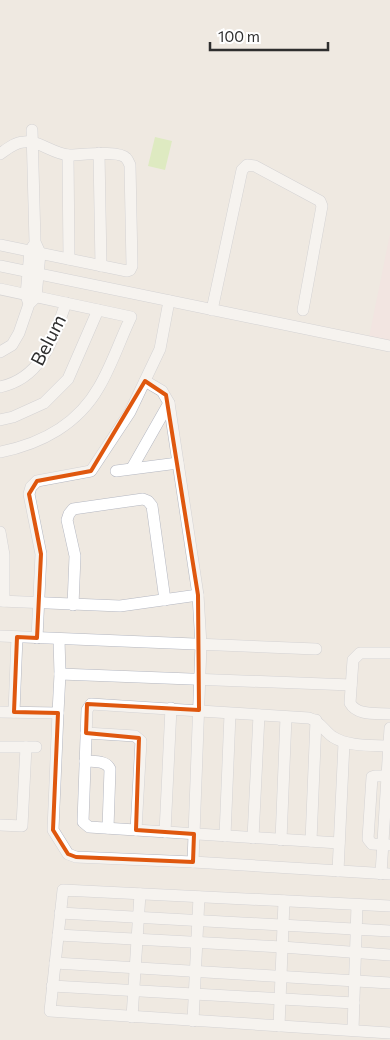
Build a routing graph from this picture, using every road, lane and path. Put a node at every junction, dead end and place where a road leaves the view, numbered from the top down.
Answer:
1 (32, 130) dead end
2 (32, 142) junction
3 (100, 153) junction
4 (0, 154) edge
5 (68, 155) junction
6 (0, 245) edge
7 (35, 249) junction
8 (69, 259) junction
9 (0, 266) edge
10 (101, 266) junction
11 (33, 273) junction
12 (0, 289) edge
13 (30, 299) junction
14 (169, 301) junction
15 (66, 303) junction
16 (98, 310) junction
17 (212, 310) junction
18 (303, 310) dead end
19 (390, 346) edge
20 (0, 352) edge
21 (145, 381) junction
22 (0, 387) edge
23 (169, 403) junction
24 (0, 420) edge
25 (0, 452) edge
26 (178, 463) junction
27 (132, 468) junction
28 (116, 471) dead end
29 (0, 532) edge
30 (198, 595) junction
31 (165, 600) junction
32 (2, 601) edge
33 (39, 603) junction
34 (73, 605) junction
35 (0, 636) edge
36 (18, 637) junction
37 (37, 638) junction
38 (59, 639) junction
39 (202, 645) junction
40 (316, 650) dead end
41 (390, 653) edge
42 (60, 674) junction
43 (200, 678) junction
44 (351, 685) junction
45 (171, 708) junction
46 (199, 710) junction
47 (0, 712) edge
48 (14, 712) junction
49 (58, 713) junction
50 (230, 714) junction
51 (390, 714) edge
52 (259, 715) junction
53 (286, 717) junction
54 (316, 720) junction
55 (390, 728) edge
56 (86, 733) junction
57 (344, 743) junction
58 (389, 746) edge
59 (0, 747) edge
60 (85, 761) junction
61 (389, 776) edge
62 (0, 825) edge
63 (108, 828) junction
64 (136, 830) junction
65 (165, 832) junction
66 (194, 834) junction
67 (225, 836) junction
68 (253, 838) junction
69 (281, 840) junction
70 (311, 842) junction
71 (339, 843) junction
72 (386, 845) edge
73 (193, 862) junction
74 (338, 871) junction
75 (385, 874) edge
76 (140, 894) junction
77 (200, 897) junction
78 (284, 901) junction
79 (357, 905) junction
80 (390, 906) edge
81 (60, 913) junction
82 (138, 917) junction
83 (198, 921) junction
84 (283, 925) junction
85 (356, 929) junction
86 (390, 931) edge
87 (58, 935) junction
88 (137, 939) junction
89 (197, 942) junction
90 (282, 947) junction
91 (355, 953) junction
92 (390, 955) edge
93 (55, 964) junction
94 (135, 968) junction
95 (196, 972) junction
96 (281, 977) junction
97 (355, 981) junction
98 (390, 983) edge
99 (52, 986) junction
100 (134, 991) junction
101 (195, 995) junction
102 (280, 1000) junction
103 (354, 1003) junction
104 (132, 1017) junction
105 (193, 1020) junction
106 (279, 1026) junction
107 (353, 1030) junction
108 (390, 1033) edge

1 - 2 street
2 - 4 street
2 - 5 street
2 - 7 street
3 - 5 street
3 - 10 street
3 - 10 street
5 - 8 street
6 - 7 street
7 - 8 street
7 - 11 street
8 - 10 street
9 - 11 street
11 - 13 street
11 - 14 street
12 - 13 street
13 - 15 street
13 - 20 street
14 - 17 street
14 - 21 street
15 - 16 street
15 - 22 street, Belum
16 - 24 street
16 - 25 street
17 - 18 street
17 - 19 street
21 - 23 street
21 - 33 street
23 - 26 street
23 - 27 street
26 - 27 street
26 - 30 street
27 - 28 street
29 - 32 street
30 - 31 street
30 - 39 street
31 - 34 street
31 - 34 street
32 - 33 street
33 - 34 street
33 - 37 street
35 - 36 street
36 - 37 street
36 - 48 street
37 - 38 street
38 - 39 street
38 - 42 street
39 - 40 street
39 - 43 street
41 - 44 street
42 - 43 street
42 - 49 street
43 - 44 street
43 - 46 street
44 - 51 street
45 - 46 street
45 - 56 street
45 - 65 street
46 - 50 street
46 - 66 street
47 - 48 street
48 - 49 street
49 - 73 street
50 - 52 street
50 - 67 street
52 - 53 street
52 - 68 street
53 - 54 street
53 - 69 street
54 - 57 street
54 - 70 street
55 - 58 street
56 - 60 street
56 - 64 street
57 - 58 street
57 - 71 street
58 - 61 street
59 - 62 street
60 - 63 street
60 - 63 street
61 - 72 street
63 - 64 street
64 - 65 street
65 - 66 street
66 - 67 street
66 - 73 street
67 - 68 street
68 - 69 street
69 - 70 street
70 - 71 street
71 - 74 street
72 - 75 street
73 - 74 street
74 - 75 street
76 - 77 street
76 - 81 street
76 - 82 street
77 - 78 street
77 - 83 street
78 - 79 street
78 - 84 street
79 - 80 street
79 - 85 street
81 - 82 street
81 - 87 street
82 - 83 street
82 - 88 street
83 - 84 street
83 - 89 street
84 - 85 street
84 - 90 street
85 - 86 street
85 - 91 street
87 - 88 street
87 - 93 street
88 - 89 street
88 - 94 street
89 - 90 street
89 - 95 street
90 - 91 street
90 - 96 street
91 - 92 street
91 - 97 street
93 - 94 street
93 - 99 street
94 - 95 street
94 - 100 street
95 - 96 street
95 - 101 street
96 - 97 street
96 - 102 street
97 - 98 street
97 - 103 street
99 - 100 street
99 - 104 street
100 - 101 street
100 - 104 street
101 - 102 street
101 - 105 street
102 - 103 street
102 - 106 street
103 - 107 street
104 - 105 street
105 - 106 street
106 - 107 street
107 - 108 street

